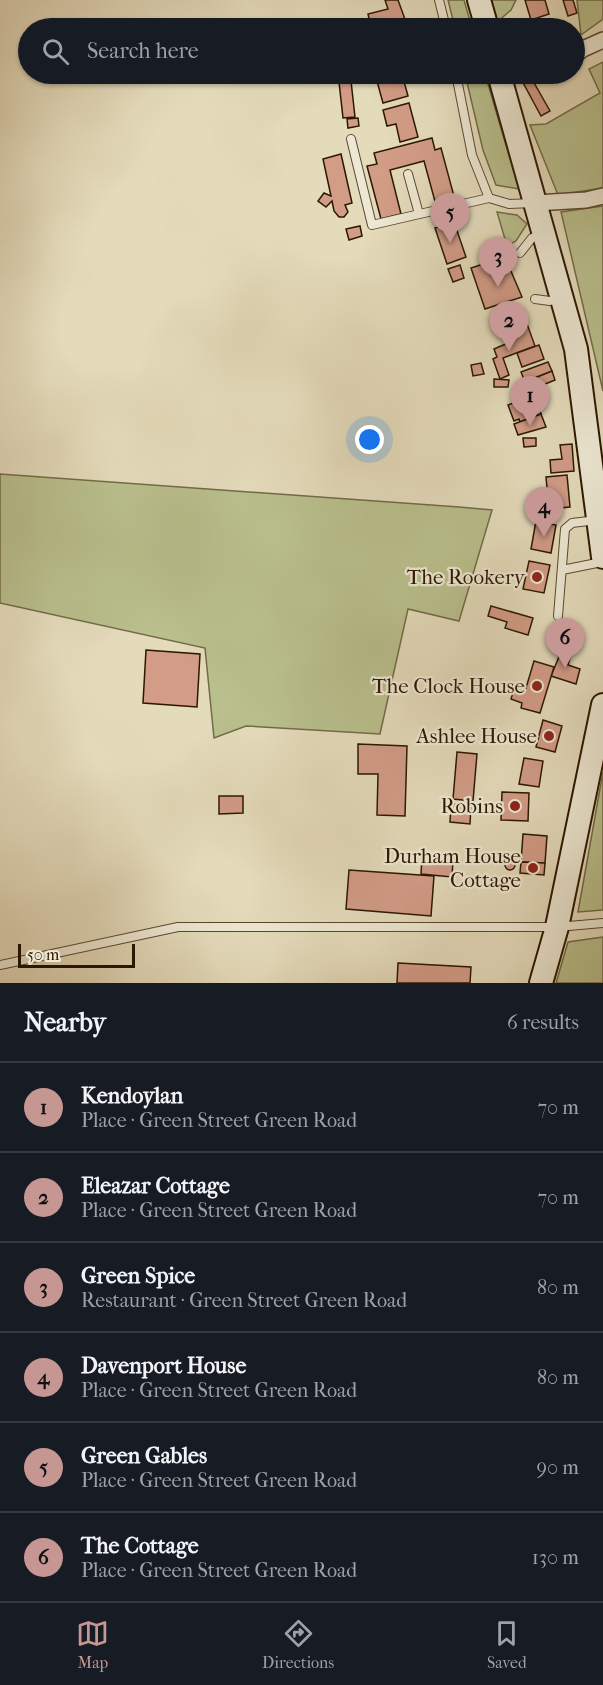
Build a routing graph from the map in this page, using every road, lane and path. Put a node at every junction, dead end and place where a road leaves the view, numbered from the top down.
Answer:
1 (439, 0) edge
2 (479, 0) edge
3 (444, 18) edge
4 (484, 18) edge
5 (603, 39) edge
6 (585, 50) edge
7 (458, 84) edge
8 (503, 84) edge
9 (351, 139) dead end
10 (408, 174) dead end
11 (603, 196) edge
12 (489, 198) junction
13 (535, 203) junction
14 (419, 214) junction
15 (543, 234) junction
16 (520, 253) dead end
17 (562, 297) junction
18 (535, 299) dead end
19 (597, 454) edge
20 (598, 519) junction
21 (603, 557) edge
22 (603, 562) edge
23 (562, 570) junction
24 (558, 616) dead end
25 (603, 705) edge
26 (603, 923) edge
27 (556, 927) junction
28 (0, 965) edge
29 (541, 983) edge

1 - 3 lane
2 - 4 main road
5 - 6 street
7 - 12 lane
8 - 13 main road
9 - 14 lane
10 - 14 lane
11 - 13 street
12 - 13 lane
12 - 14 lane
13 - 15 main road
15 - 16 lane
15 - 17 main road
17 - 18 lane
17 - 19 main road
19 - 20 main road
20 - 21 main road
20 - 23 lane
22 - 23 lane
23 - 24 lane
25 - 27 main road
26 - 27 lane
27 - 28 lane
27 - 29 main road

